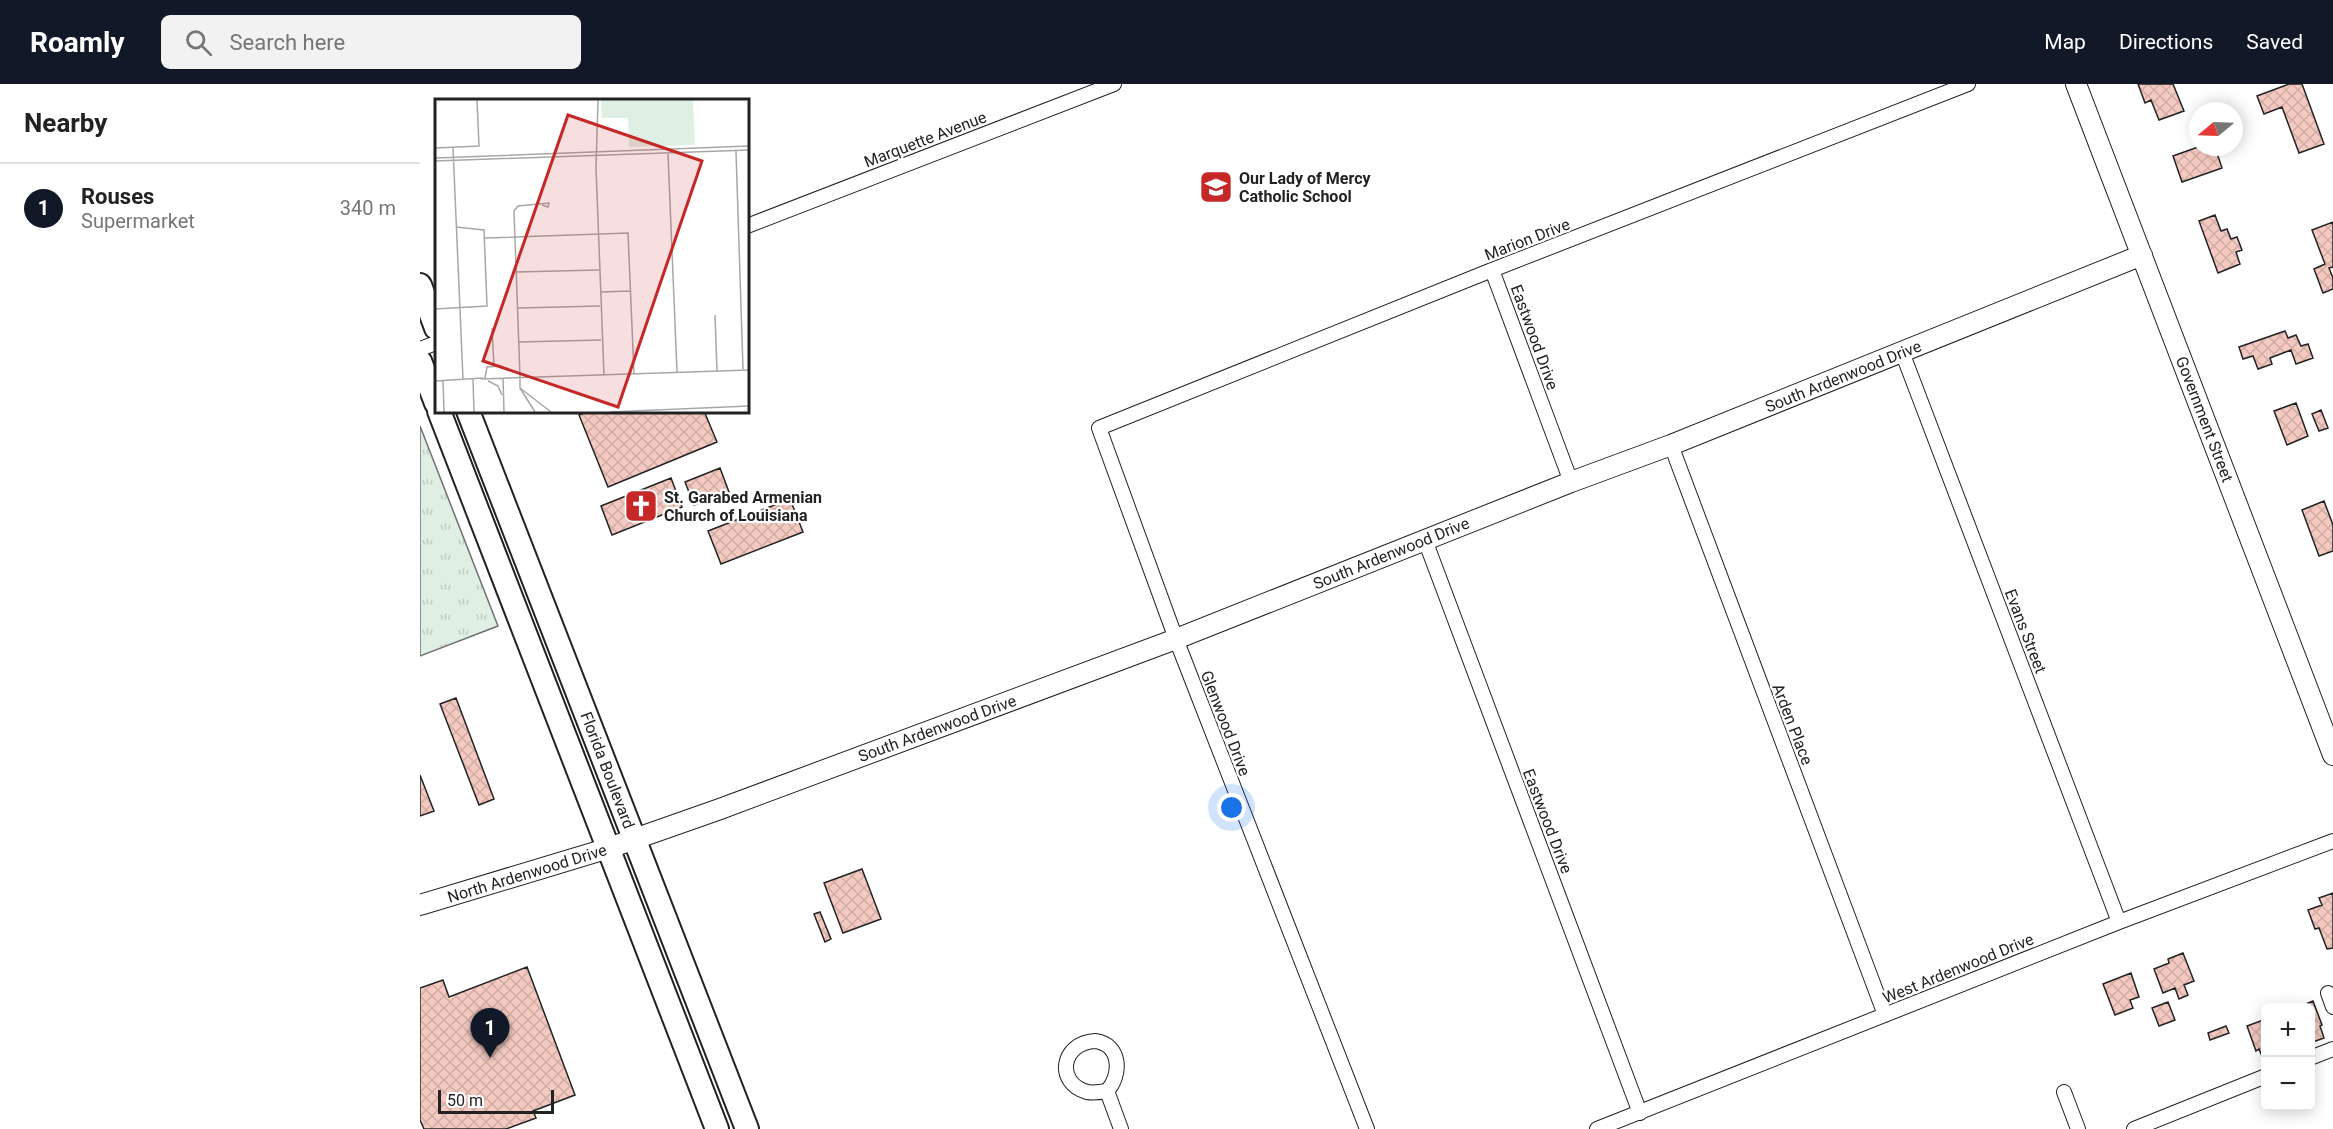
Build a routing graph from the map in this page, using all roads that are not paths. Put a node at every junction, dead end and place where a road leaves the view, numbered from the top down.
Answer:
1 (1114, 84) edge
2 (1968, 84) edge
3 (2076, 84) edge
4 (748, 226) edge
5 (2142, 255) junction
6 (1492, 270) junction
7 (420, 285) edge
8 (435, 325) edge
9 (435, 343) edge
10 (420, 349) edge
11 (1902, 352) junction
12 (420, 361) edge
13 (435, 400) edge
14 (440, 412) edge
15 (468, 412) edge
16 (1099, 428) joint
17 (1671, 445) junction
18 (1571, 482) junction
19 (1425, 540) junction
20 (1176, 639) junction
21 (2333, 755) edge
22 (635, 839) junction
23 (2333, 841) edge
24 (609, 848) junction
25 (420, 905) edge
26 (2119, 922) junction
27 (1885, 1016) junction
28 (2333, 1049) edge
29 (2313, 1057) edge
30 (2261, 1078) edge
31 (1107, 1091) dead end
32 (2064, 1092) dead end
33 (1640, 1113) junction
34 (717, 1129) edge
35 (747, 1129) edge
36 (1121, 1129) edge
37 (1367, 1129) edge
38 (1597, 1129) edge
39 (2078, 1129) edge
40 (2134, 1129) edge

1 - 4 street, Marquette Avenue
2 - 6 street, Marion Drive
3 - 5 street, Government Street
5 - 11 street, South Ardenwood Drive
5 - 21 street, Government Street
6 - 16 street, Marion Drive
6 - 18 street, Eastwood Drive
7 - 8 main road
9 - 10 street
11 - 17 street, South Ardenwood Drive
11 - 26 street, Evans Street
12 - 13 main road
14 - 24 main road, Florida Boulevard
15 - 22 main road, Florida Boulevard
16 - 20 street, Glenwood Drive
17 - 18 street, South Ardenwood Drive
17 - 27 street, Arden Place
18 - 19 street, South Ardenwood Drive
19 - 20 street, South Ardenwood Drive
19 - 33 street, Eastwood Drive
20 - 22 street, South Ardenwood Drive
20 - 37 street, Glenwood Drive
22 - 24 street, North Ardenwood Drive
22 - 35 main road, Florida Boulevard
23 - 26 street, West Ardenwood Drive
24 - 25 street, North Ardenwood Drive
24 - 34 main road, Florida Boulevard
26 - 27 street, West Ardenwood Drive
27 - 33 street, West Ardenwood Drive
28 - 29 street
30 - 40 street
31 - 36 street
32 - 39 street
33 - 38 street, West Ardenwood Drive

